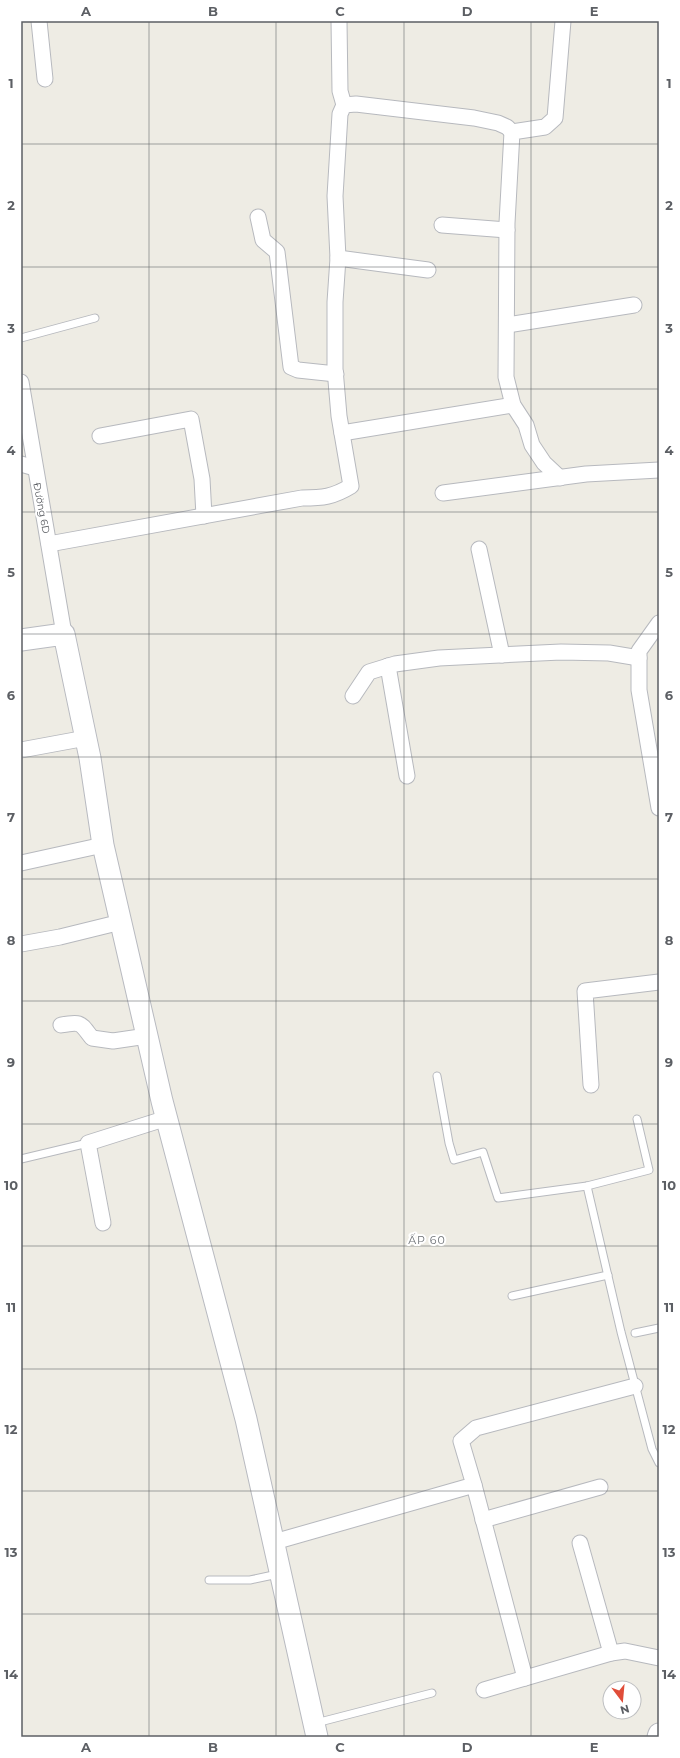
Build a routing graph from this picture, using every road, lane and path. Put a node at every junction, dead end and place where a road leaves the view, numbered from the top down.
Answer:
1 (39, 21) edge
2 (339, 21) edge
3 (563, 21) edge
4 (45, 80) dead end
5 (344, 106) junction
6 (512, 132) junction
7 (258, 217) dead end
8 (442, 225) dead end
9 (507, 230) junction
10 (338, 258) junction
11 (428, 270) dead end
12 (634, 306) dead end
13 (95, 318) dead end
14 (507, 325) junction
15 (21, 338) edge
16 (336, 374) junction
17 (21, 382) edge
18 (513, 405) junction
19 (342, 433) junction
20 (100, 436) dead end
21 (28, 466) edge
22 (659, 470) edge
23 (560, 478) junction
24 (443, 493) dead end
25 (204, 516) junction
26 (49, 544) junction
27 (479, 549) dead end
28 (659, 623) edge
29 (64, 634) junction
30 (21, 640) edge
31 (502, 655) junction
32 (639, 658) junction
33 (388, 666) junction
34 (353, 696) dead end
35 (86, 738) junction
36 (21, 750) edge
37 (407, 776) dead end
38 (659, 808) edge
39 (103, 845) junction
40 (21, 863) edge
41 (121, 922) junction
42 (21, 944) edge
43 (659, 982) edge
44 (61, 1025) dead end
45 (147, 1036) junction
46 (438, 1076) dead end
47 (591, 1085) dead end
48 (167, 1118) junction
49 (637, 1119) dead end
50 (88, 1143) junction
51 (21, 1159) edge
52 (587, 1186) junction
53 (103, 1223) dead end
54 (608, 1275) junction
55 (512, 1296) dead end
56 (659, 1328) edge
57 (635, 1333) dead end
58 (635, 1386) junction
59 (659, 1463) edge
60 (474, 1485) junction
61 (600, 1487) dead end
62 (483, 1520) junction
63 (274, 1542) junction
64 (580, 1542) dead end
65 (280, 1574) junction
66 (209, 1580) dead end
67 (611, 1653) junction
68 (659, 1658) edge
69 (525, 1678) junction
70 (484, 1690) dead end
71 (432, 1693) dead end
72 (315, 1730) edge

1 - 4 street
2 - 5 street
3 - 6 street
5 - 6 street
5 - 10 street
6 - 9 street
7 - 16 street
8 - 9 street
9 - 14 street
10 - 11 street
10 - 16 street
12 - 14 street
13 - 15 lane
14 - 18 street
16 - 19 street
17 - 21 street, Đường 6D
18 - 19 street
18 - 23 street
19 - 25 street
20 - 25 street
21 - 26 street, Đường 6D
22 - 23 street
23 - 24 street
25 - 26 street
26 - 29 street, Đường 6D
27 - 31 street
28 - 32 street
29 - 30 street
29 - 35 street
31 - 32 street
31 - 33 street
32 - 38 street
33 - 34 street
33 - 37 street
35 - 36 street
35 - 39 street
39 - 40 street
39 - 41 street
41 - 42 street
41 - 45 street
43 - 47 street
44 - 45 street
45 - 48 street
46 - 52 lane
48 - 50 street
48 - 63 street
49 - 52 lane
50 - 51 lane
50 - 53 street
52 - 54 lane
54 - 55 lane
54 - 58 lane
56 - 57 lane
58 - 59 lane
58 - 60 street
60 - 62 street
60 - 63 street
61 - 62 street
62 - 69 street
63 - 65 street
64 - 67 street
65 - 66 lane
65 - 72 street
67 - 68 street
67 - 69 street
69 - 70 street
71 - 72 lane

